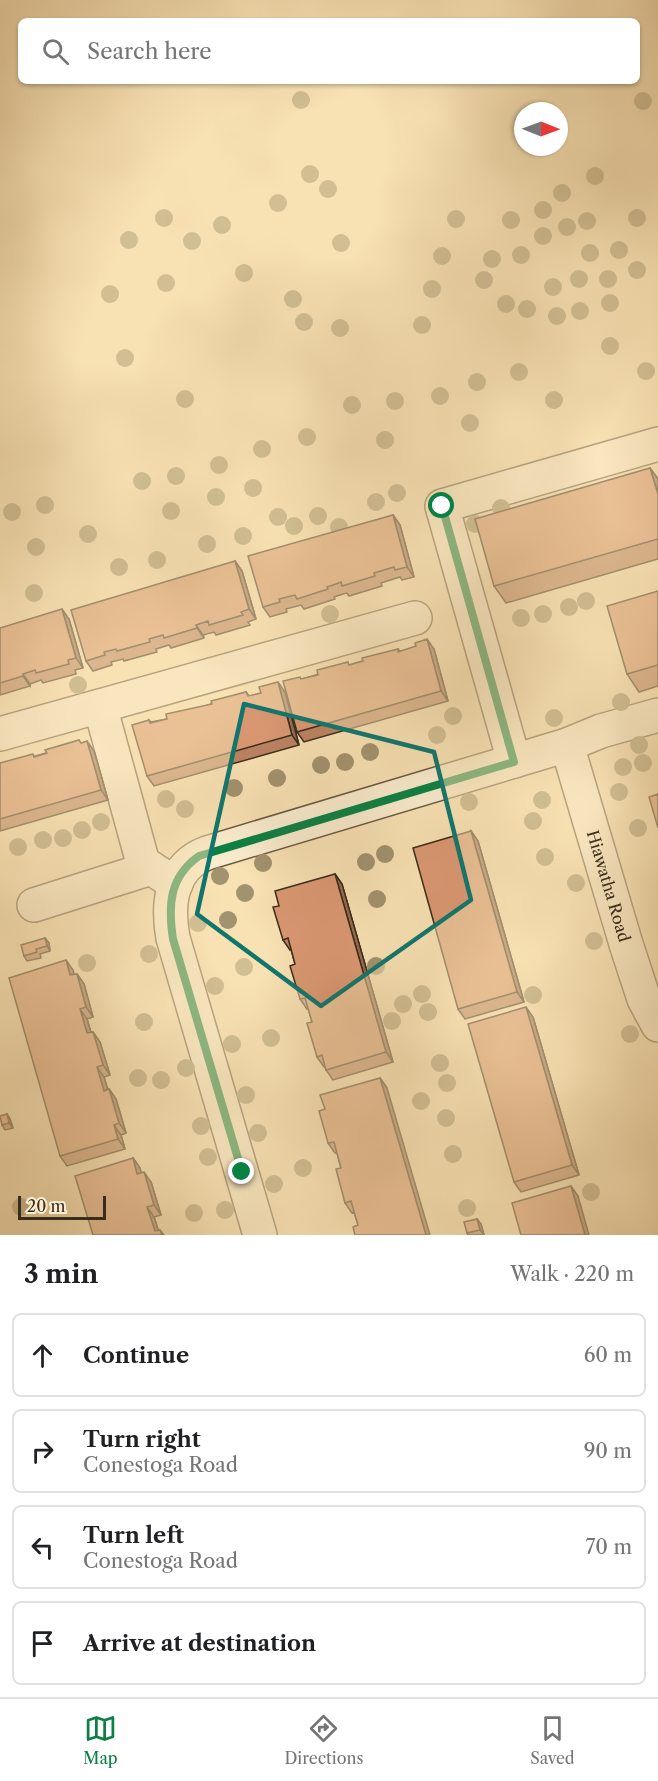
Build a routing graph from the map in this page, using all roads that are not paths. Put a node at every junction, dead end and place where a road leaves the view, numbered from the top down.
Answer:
1 (658, 444) edge
2 (415, 618) dead end
3 (100, 706) junction
4 (658, 715) edge
5 (0, 734) edge
6 (567, 744) junction
7 (514, 762) junction
8 (163, 876) junction
9 (34, 904) dead end
10 (658, 1024) edge
11 (260, 1235) edge

1 - 7 street
2 - 3 street
3 - 5 street
3 - 8 street
4 - 6 street
6 - 7 street
6 - 10 street, Hiawatha Road
7 - 8 street
8 - 9 street
8 - 11 street

